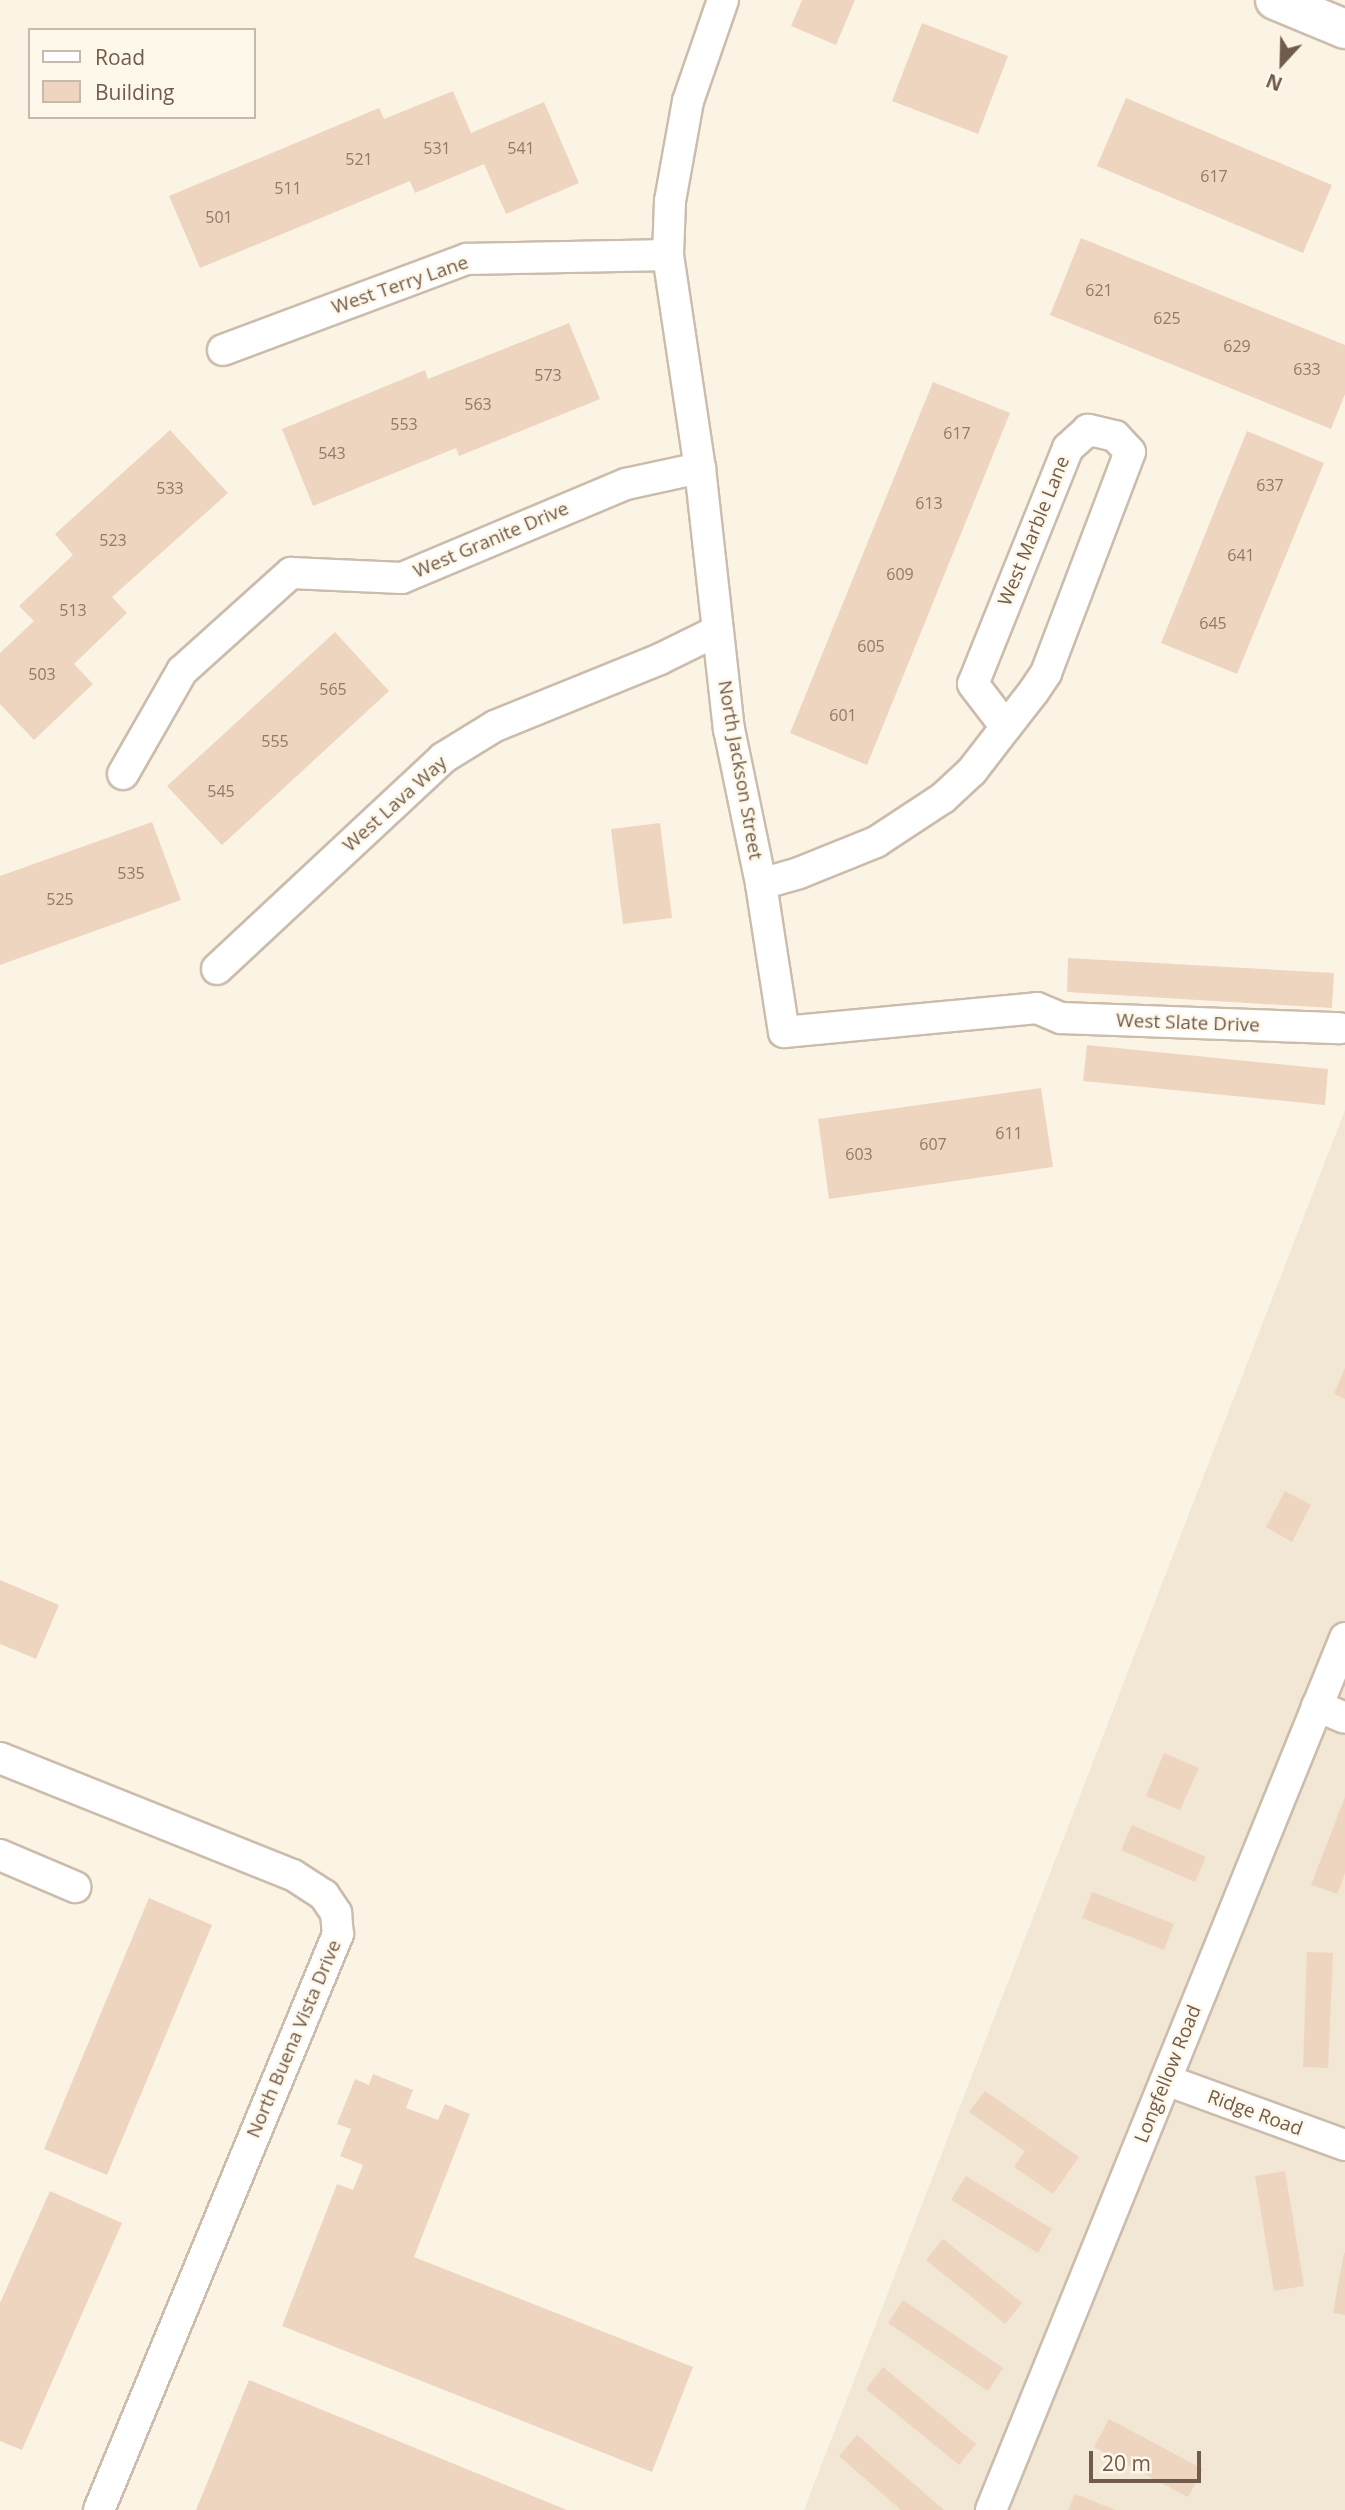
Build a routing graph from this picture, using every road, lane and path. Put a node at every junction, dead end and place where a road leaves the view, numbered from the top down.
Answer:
1 (723, 0) edge
2 (1275, 0) edge
3 (1345, 29) edge
4 (668, 255) junction
5 (223, 350) dead end
6 (699, 468) junction
7 (717, 631) junction
8 (1006, 727) junction
9 (123, 774) dead end
10 (761, 884) junction
11 (217, 969) dead end
12 (1037, 1008) joint
13 (1340, 1028) dead end
14 (1345, 1638) edge
15 (1317, 1706) junction
16 (1345, 1718) edge
17 (0, 1758) edge
18 (0, 1855) edge
19 (75, 1887) dead end
20 (1166, 2080) junction
21 (1345, 2146) edge
22 (99, 2510) edge
23 (991, 2510) edge

1 - 4 street, North Jackson Street
2 - 3 main road
4 - 5 street, West Terry Lane
4 - 6 street, North Jackson Street
6 - 7 street, North Jackson Street
6 - 9 street, West Granite Drive
7 - 10 street, North Jackson Street
7 - 11 street, West Lava Way
8 - 8 street, West Marble Lane
8 - 10 street, West Marble Lane
10 - 12 street, North Jackson Street
12 - 13 street, West Slate Drive
14 - 15 street, Longfellow Road
15 - 16 street
15 - 20 street, Longfellow Road
17 - 22 street, North Buena Vista Drive
18 - 19 street
20 - 21 street, Ridge Road
20 - 23 street, Longfellow Road

